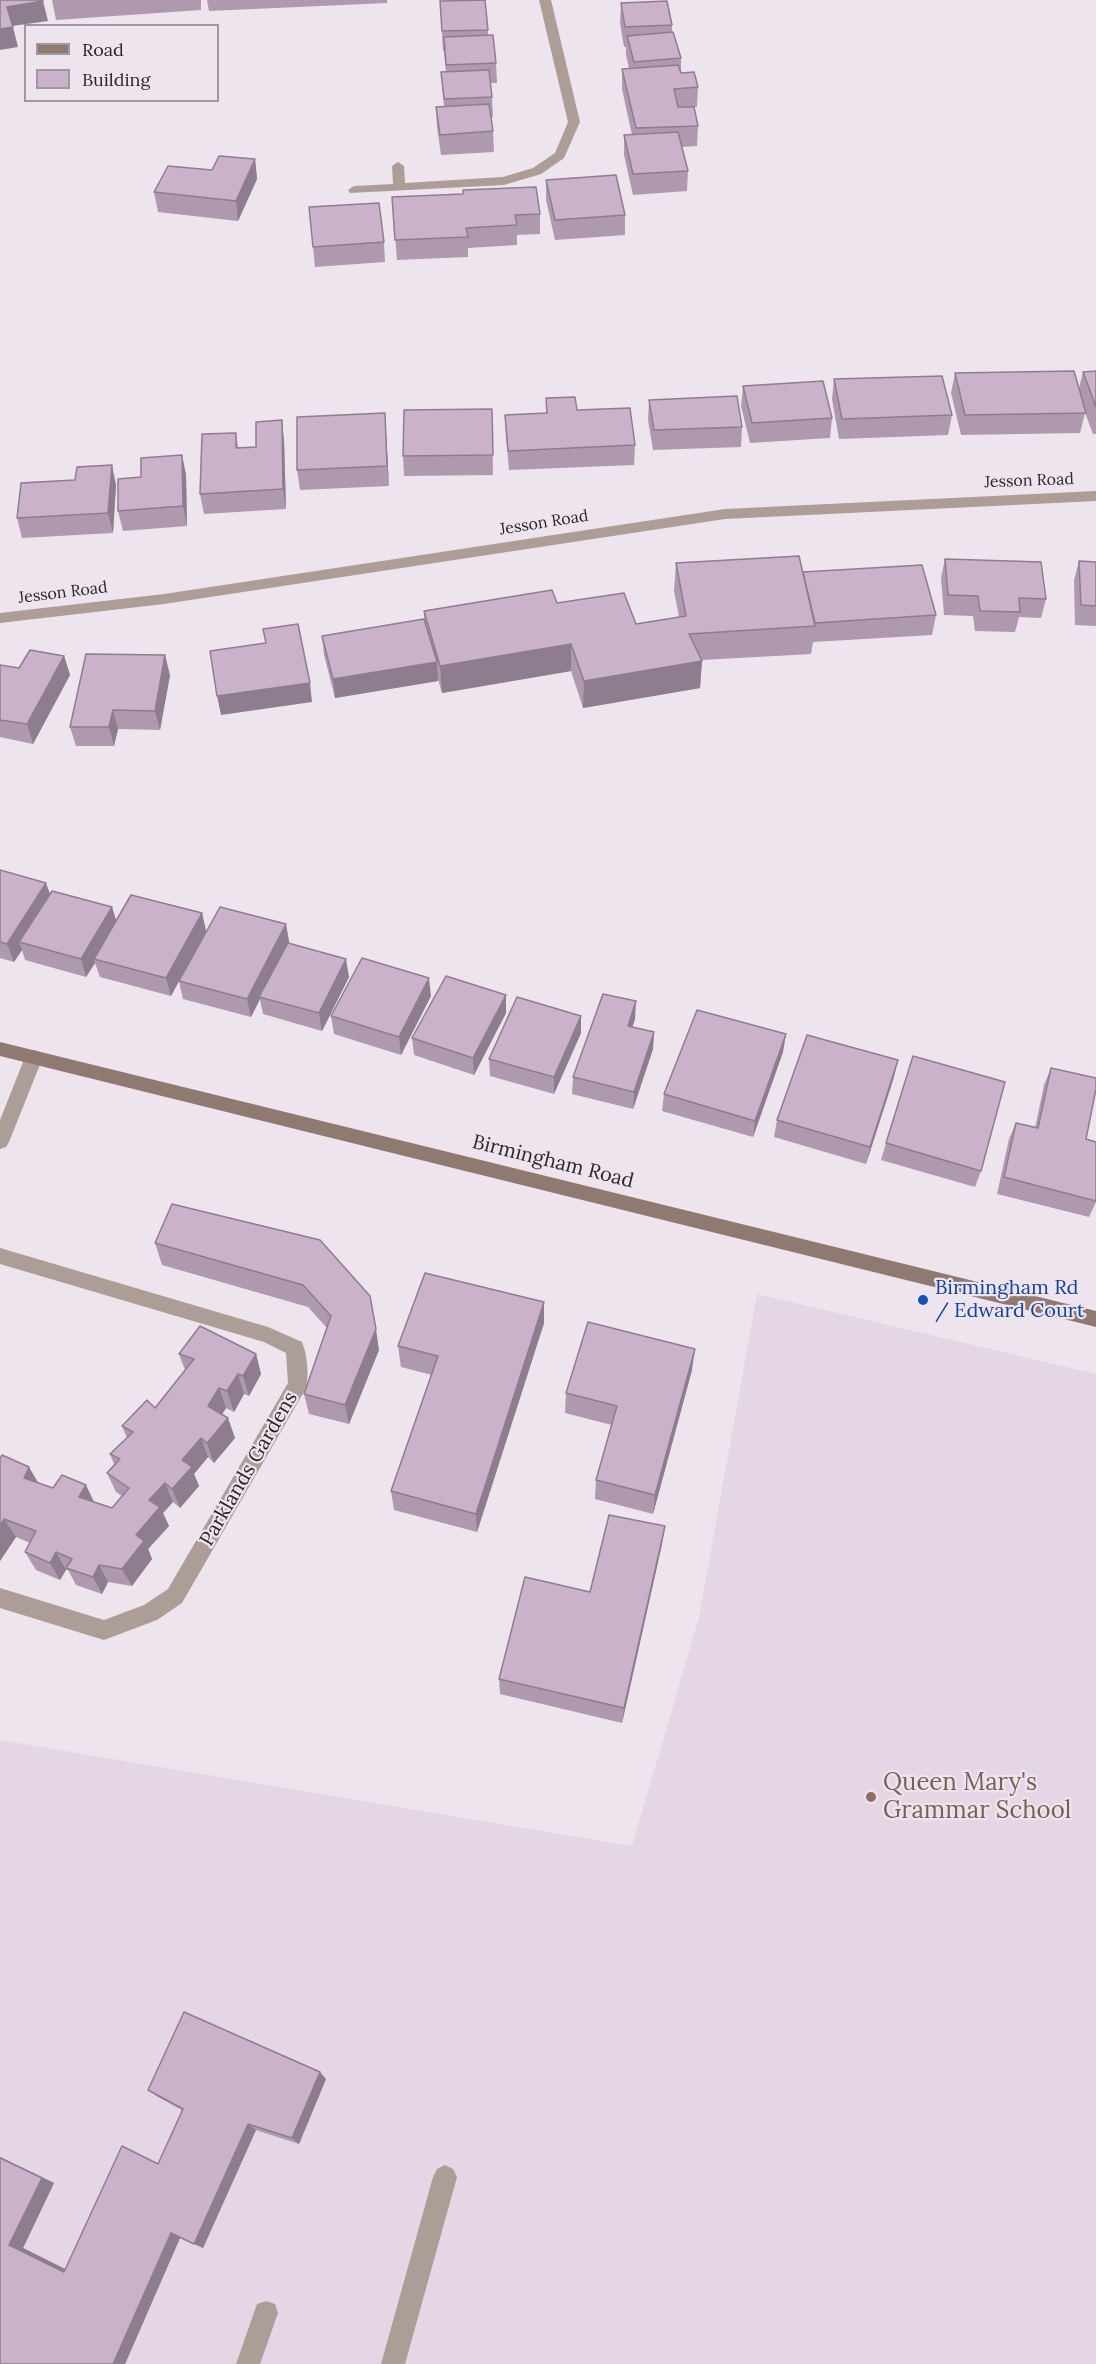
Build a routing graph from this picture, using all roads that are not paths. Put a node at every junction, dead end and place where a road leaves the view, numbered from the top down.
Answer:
1 (545, 0) edge
2 (398, 166) dead end
3 (399, 187) junction
4 (354, 190) dead end
5 (1096, 496) edge
6 (0, 618) edge
7 (0, 1049) edge
8 (34, 1057) junction
9 (0, 1142) edge
10 (0, 1256) edge
11 (1096, 1319) edge
12 (0, 1598) edge
13 (445, 2177) dead end
14 (266, 2313) dead end
15 (248, 2364) edge
16 (393, 2364) edge

1 - 3 street
2 - 3 street
3 - 4 street
5 - 6 street, Jesson Road
7 - 8 street, Birmingham Road
8 - 9 street
8 - 11 street, Birmingham Road
10 - 12 street, Parklands Gardens
13 - 16 street
14 - 15 street

